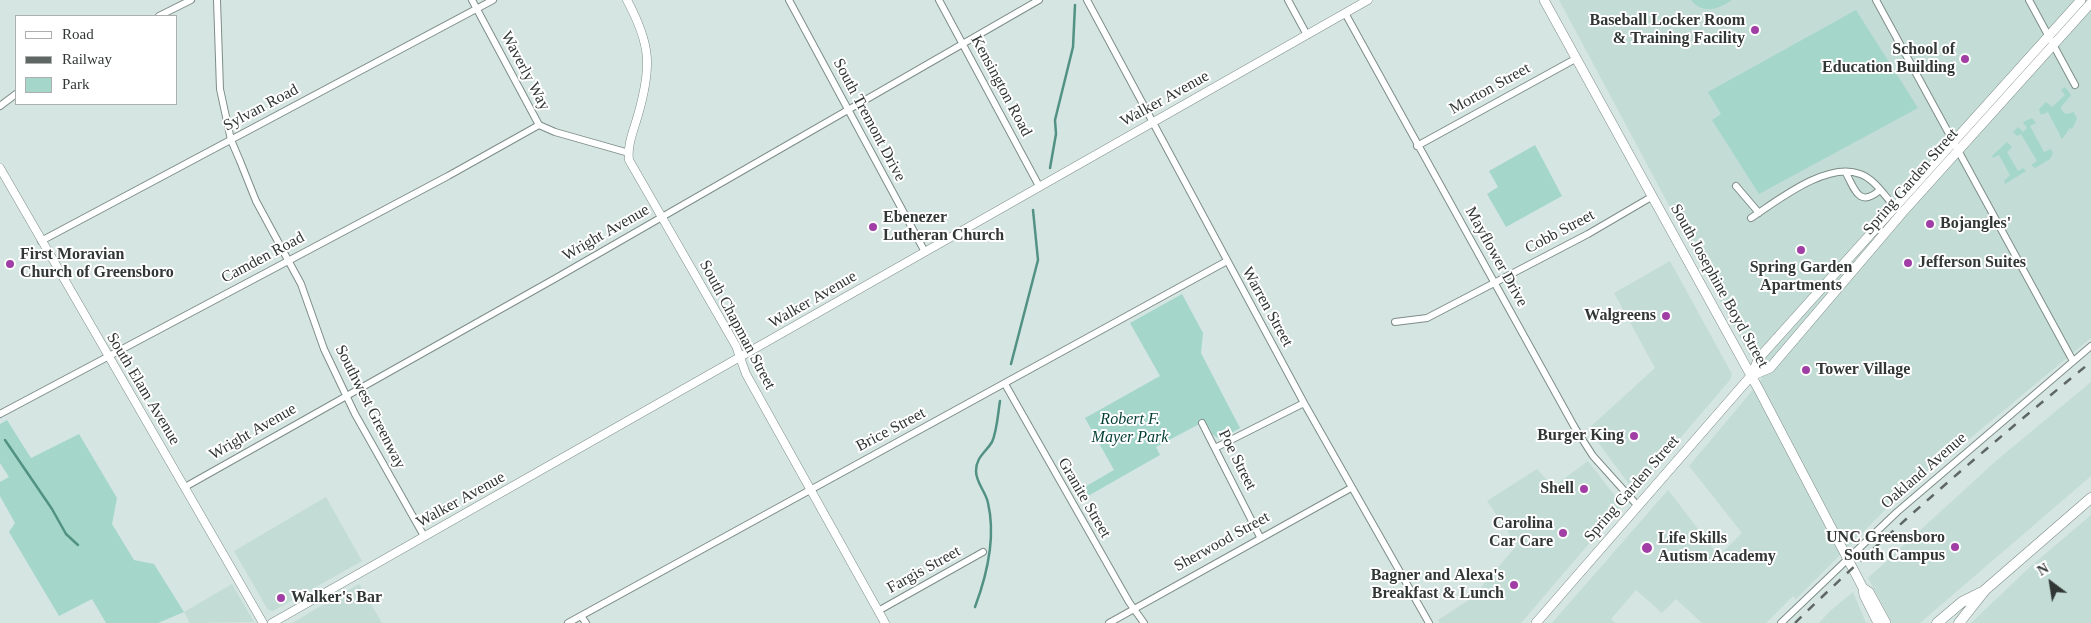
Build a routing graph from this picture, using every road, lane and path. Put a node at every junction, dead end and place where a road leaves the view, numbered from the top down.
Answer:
1 (191, 0) edge
2 (217, 0) edge
3 (472, 0) edge
4 (493, 0) edge
5 (627, 0) edge
6 (789, 0) edge
7 (940, 0) edge
8 (1039, 0) edge
9 (1087, 0) edge
10 (1288, 0) edge
11 (1368, 0) edge
12 (1544, 0) edge
13 (1876, 0) edge
14 (2029, 0) edge
15 (2081, 0) edge
16 (2091, 3) edge
17 (476, 9) junction
18 (1345, 13) junction
19 (162, 15) edge
20 (1307, 35) junction
21 (2049, 35) junction
22 (963, 43) junction
23 (2053, 44) junction
24 (1577, 58) junction
25 (2074, 85) dead end
26 (15, 95) edge
27 (0, 106) edge
28 (848, 109) junction
29 (1151, 122) junction
30 (538, 125) junction
31 (231, 140) junction
32 (1954, 142) junction
33 (1417, 146) junction
34 (1959, 151) junction
35 (628, 153) junction
36 (0, 168) edge
37 (1846, 172) junction
38 (1039, 186) junction
39 (1736, 186) dead end
40 (1880, 190) junction
41 (1653, 196) junction
42 (1898, 210) junction
43 (1759, 213) junction
44 (661, 216) junction
45 (1751, 218) dead end
46 (41, 241) junction
47 (924, 252) junction
48 (288, 261) junction
49 (1227, 261) junction
50 (1494, 283) junction
51 (1395, 322) dead end
52 (2091, 346) edge
53 (741, 357) junction
54 (108, 358) junction
55 (2073, 361) junction
56 (1751, 376) junction
57 (1004, 384) junction
58 (347, 395) junction
59 (1304, 403) junction
60 (0, 414) edge
61 (1202, 423) dead end
62 (1215, 448) junction
63 (185, 487) junction
64 (811, 488) junction
65 (1351, 488) junction
66 (2091, 498) edge
67 (1637, 505) junction
68 (424, 536) junction
69 (1260, 537) junction
70 (983, 552) dead end
71 (1847, 559) junction
72 (1863, 588) junction
73 (1985, 590) junction
74 (1134, 608) junction
75 (878, 611) junction
76 (582, 616) junction
77 (263, 623) edge
78 (272, 623) edge
79 (568, 623) edge
80 (586, 623) edge
81 (885, 623) edge
82 (1109, 623) edge
83 (1144, 623) edge
84 (1429, 623) edge
85 (1536, 623) edge
86 (1781, 623) edge
87 (1878, 623) edge
88 (1886, 623) edge
89 (1937, 623) edge
90 (1959, 623) edge

1 - 19 street
2 - 31 street, Southwest Greenway
3 - 17 street, Waverly Way
4 - 17 street, Sylvan Road
5 - 35 street
6 - 28 street, South Tremont Drive
7 - 22 street, Kensington Road
8 - 22 street, Wright Avenue
9 - 29 street, Warren Street
10 - 20 street
11 - 18 street, Walker Avenue
12 - 24 main road, South Josephine Boyd Street
13 - 32 street
14 - 21 street
15 - 21 main road, Spring Garden Street
16 - 23 main road, Spring Garden Street
17 - 30 street, Waverly Way
17 - 31 street, Sylvan Road
18 - 20 street, Walker Avenue
18 - 33 street, Mayflower Drive
20 - 29 street, Walker Avenue
21 - 23 street
21 - 32 main road, Spring Garden Street
22 - 28 street, Wright Avenue
22 - 38 street, Kensington Road
23 - 25 street
23 - 34 main road, Spring Garden Street
24 - 33 street, Morton Street
24 - 41 main road, South Josephine Boyd Street
26 - 27 street
28 - 44 street, Wright Avenue
28 - 47 street, South Tremont Drive
29 - 38 street, Walker Avenue
29 - 49 street, Warren Street
30 - 35 street, Waverly Way
30 - 48 street, Camden Road
31 - 46 street, Sylvan Road
31 - 48 street, Southwest Greenway
32 - 34 street
32 - 42 main road, Spring Garden Street
33 - 50 street, Mayflower Drive
34 - 42 main road, Spring Garden Street
34 - 55 street
35 - 44 street, South Chapman Street
36 - 46 street, South Elam Avenue
37 - 40 street
37 - 40 street
37 - 43 street
38 - 47 street, Walker Avenue
39 - 43 street
40 - 42 street
41 - 50 street, Cobb Street
41 - 56 main road, South Josephine Boyd Street
42 - 56 main road, Spring Garden Street
42 - 56 main road, Spring Garden Street
43 - 45 street
44 - 53 street, South Chapman Street
44 - 58 street, Wright Avenue
46 - 54 street, South Elam Avenue
47 - 53 street, Walker Avenue
48 - 54 street, Camden Road
48 - 58 street, Southwest Greenway
49 - 57 street, Brice Street
49 - 59 street, Warren Street
50 - 51 street, Cobb Street
50 - 67 street, Mayflower Drive
52 - 55 street, Oakland Avenue
53 - 64 street, South Chapman Street
53 - 68 street, Walker Avenue
54 - 60 street, Camden Road
54 - 63 street, South Elam Avenue
55 - 71 street, Oakland Avenue
56 - 67 main road, Spring Garden Street
56 - 71 main road, South Josephine Boyd Street
57 - 64 street, Brice Street
57 - 74 street, Granite Street
58 - 63 street, Wright Avenue
58 - 68 street, Southwest Greenway
59 - 62 street
59 - 65 street, Warren Street
61 - 62 street, Poe Street
62 - 69 street, Poe Street
63 - 77 street, South Elam Avenue
64 - 75 street, South Chapman Street
64 - 76 street, Brice Street
65 - 69 street, Sherwood Street
65 - 84 street, Warren Street
66 - 73 main road
67 - 85 main road, Spring Garden Street
68 - 78 street, Walker Avenue
69 - 74 street, Sherwood Street
70 - 75 street, Fargis Street
71 - 72 main road, South Josephine Boyd Street
71 - 86 street, Oakland Avenue
72 - 87 main road, South Josephine Boyd Street
72 - 88 main road, South Josephine Boyd Street
73 - 89 main road
73 - 90 main road
74 - 82 street, Sherwood Street
74 - 83 street, Granite Street
75 - 81 street, South Chapman Street
76 - 79 street, Brice Street
76 - 80 street

